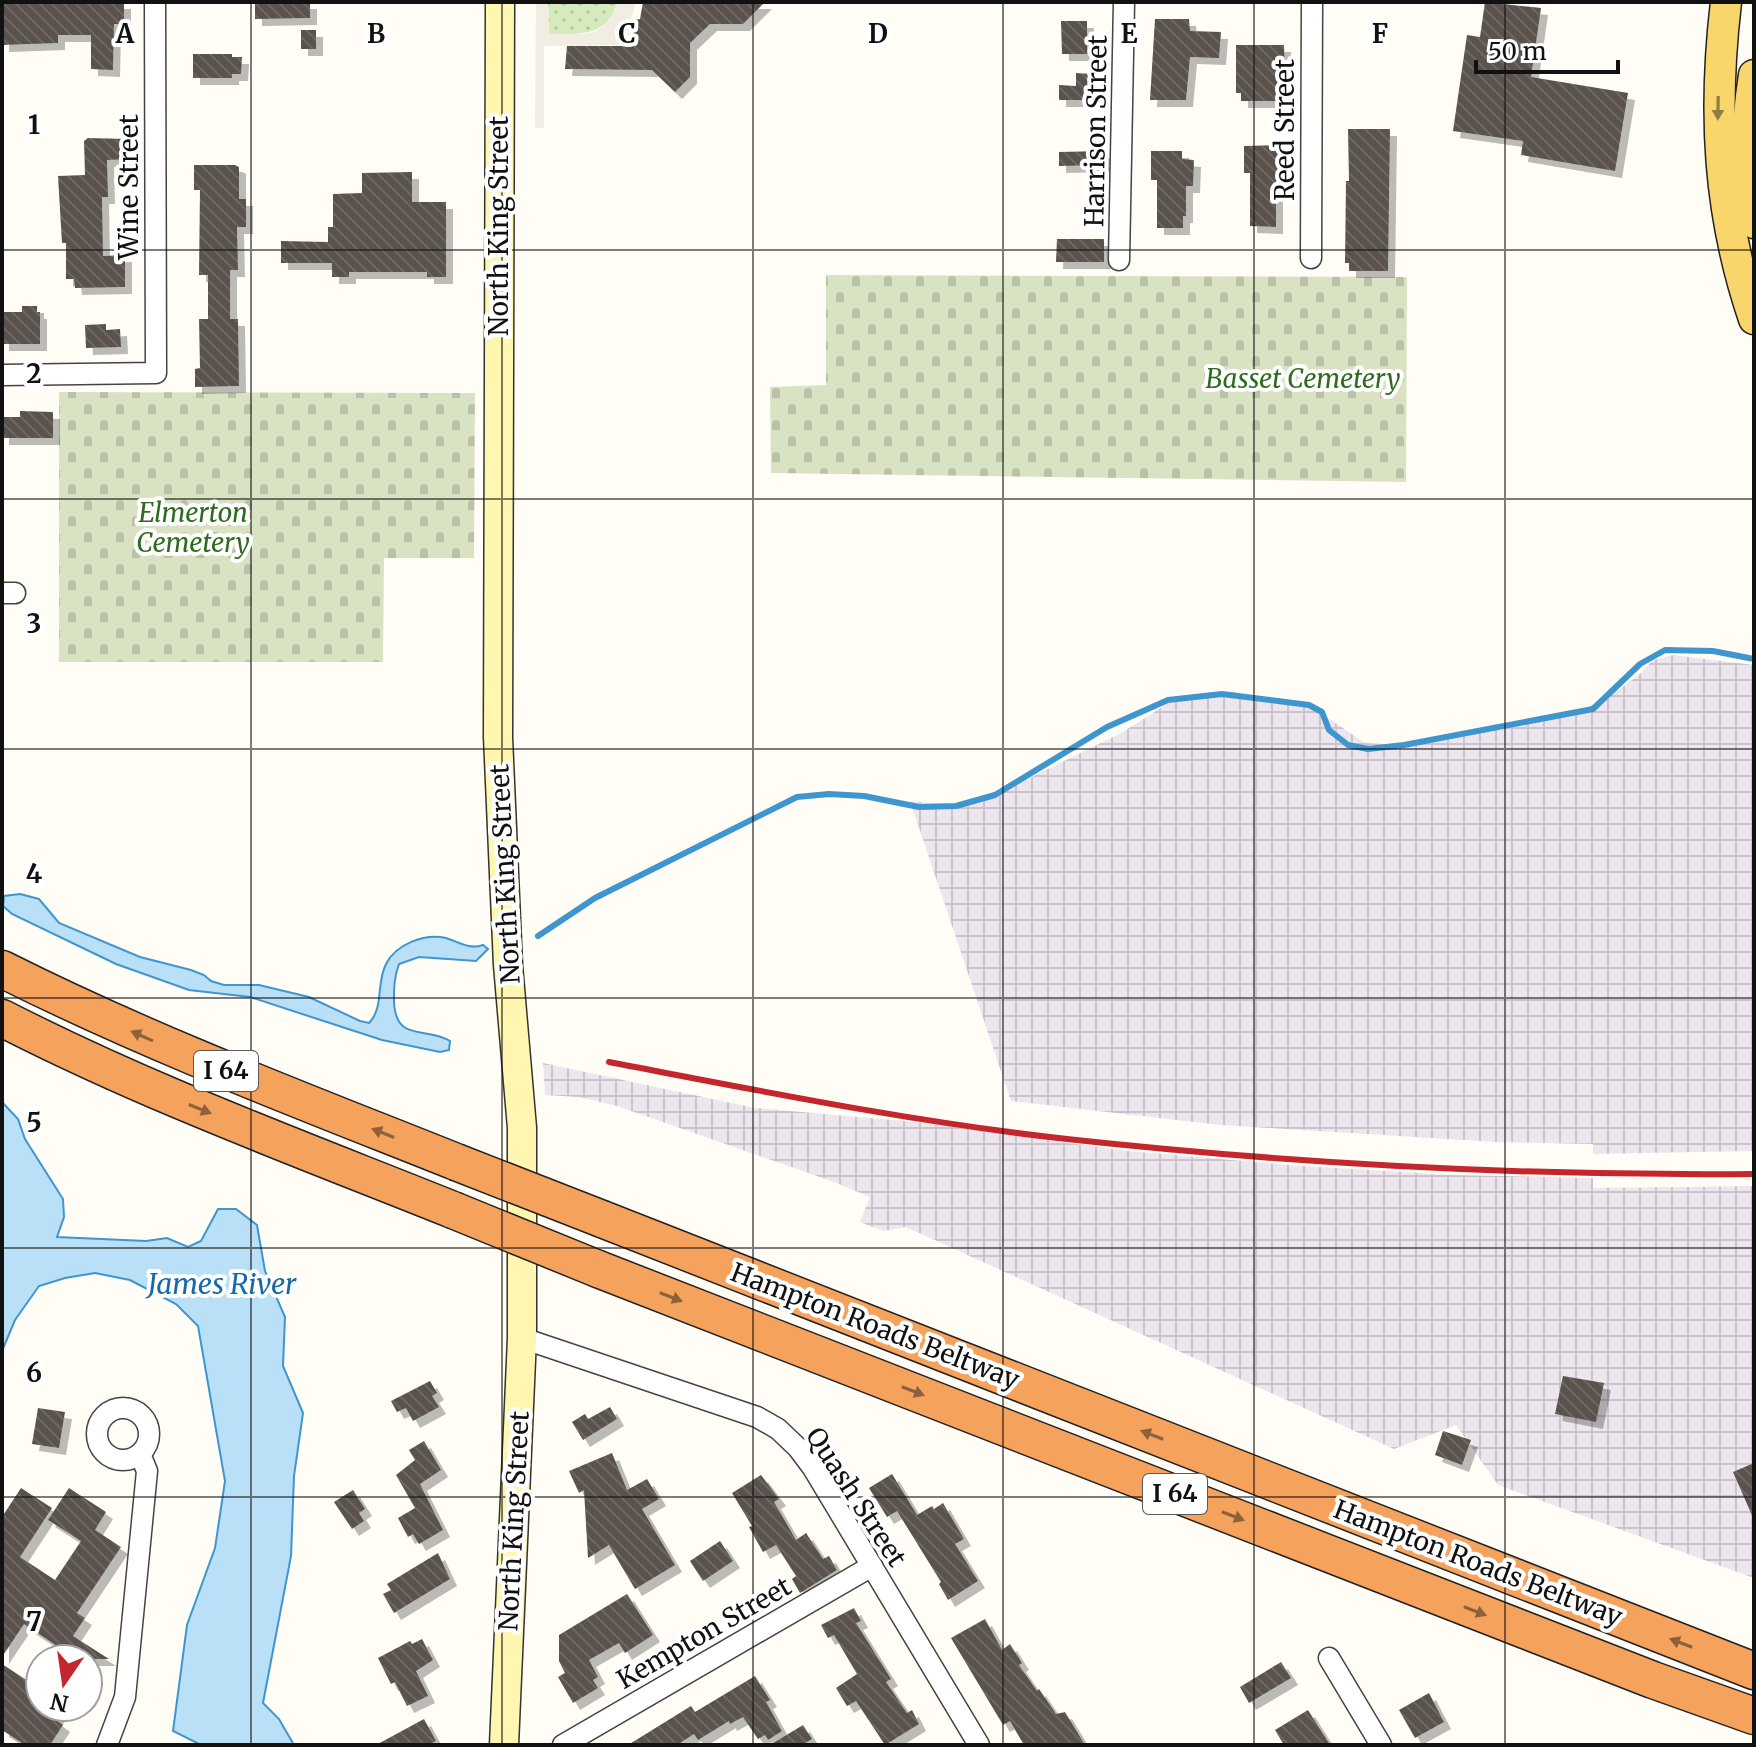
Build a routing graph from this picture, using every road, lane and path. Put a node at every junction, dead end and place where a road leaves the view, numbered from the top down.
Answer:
1 (155, 2) edge
2 (500, 2) edge
3 (1124, 2) edge
4 (1312, 2) edge
5 (1726, 2) edge
6 (1754, 75) edge
7 (1747, 218) edge
8 (1311, 258) dead end
9 (1119, 260) dead end
10 (1754, 319) edge
11 (2, 375) edge
12 (2, 969) edge
13 (2, 1018) edge
14 (522, 1338) junction
15 (140, 1454) dead end
16 (872, 1566) junction
17 (1329, 1658) dead end
18 (1754, 1671) edge
19 (1754, 1716) edge
20 (107, 1745) edge
21 (504, 1745) edge
22 (563, 1745) edge
23 (979, 1745) edge
24 (1381, 1745) edge

1 - 11 street, Wine Street
2 - 14 main road, North King Street
3 - 9 street, Harrison Street
4 - 8 street, Reed Street
5 -> 7 main road
6 - 7 main road
7 - 10 main road
18 -> 12 highway, Hampton Roads Beltway / I 64, bridge
13 -> 19 highway, Hampton Roads Beltway / I 64, bridge
14 - 16 street, Quash Street
14 - 21 main road, North King Street
15 - 20 street
16 - 22 street, Kempton Street
16 - 23 street, Quash Street
17 - 24 street

